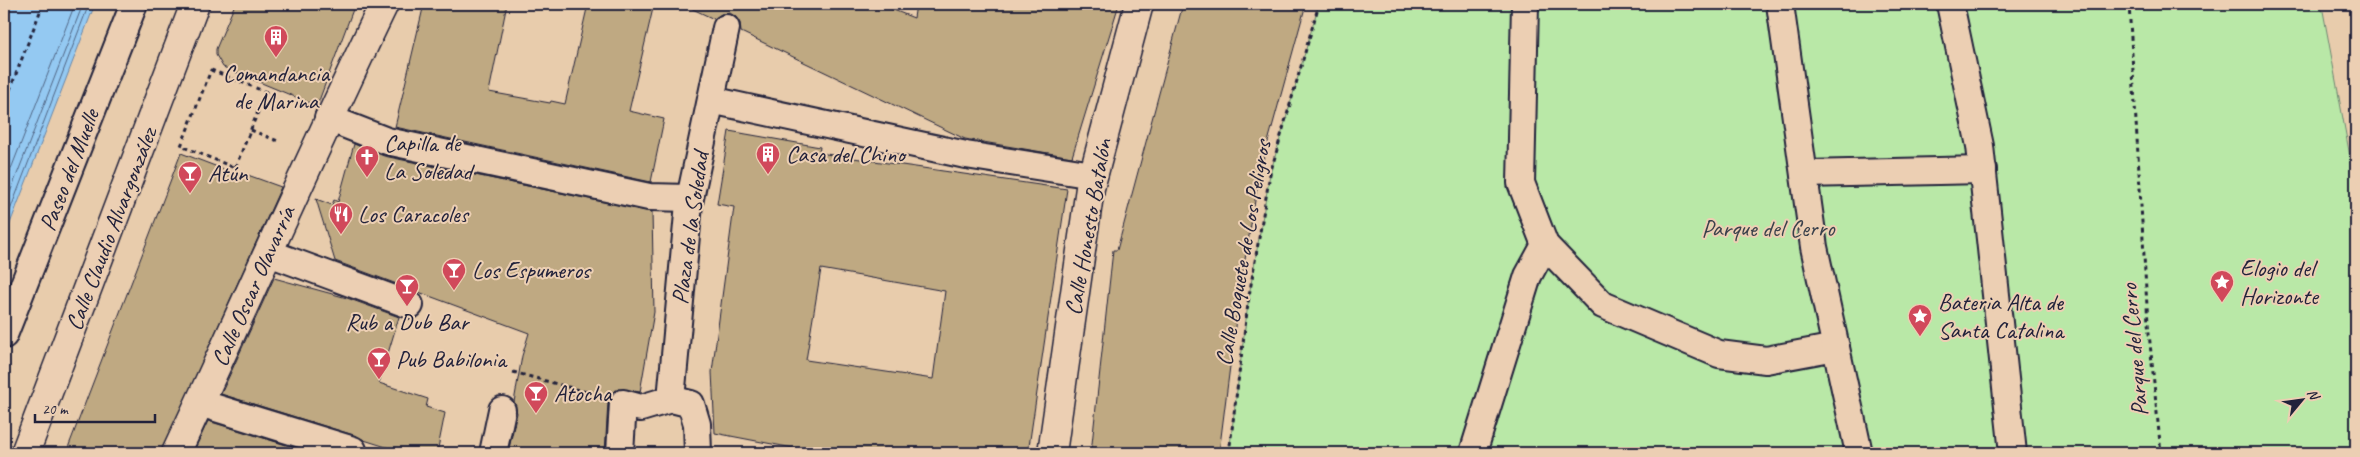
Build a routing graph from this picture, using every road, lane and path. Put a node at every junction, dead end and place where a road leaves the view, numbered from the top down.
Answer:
1 (43, 4) edge
2 (134, 4) edge
3 (195, 4) edge
4 (384, 4) edge
5 (1139, 4) edge
6 (1319, 4) edge
7 (1525, 4) edge
8 (1780, 4) edge
9 (1950, 4) edge
10 (2129, 4) edge
11 (726, 28) dead end
12 (711, 100) junction
13 (4, 105) edge
14 (328, 118) junction
15 (251, 130) junction
16 (280, 142) dead end
17 (1983, 170) junction
18 (1804, 174) junction
19 (1093, 175) junction
20 (689, 198) junction
21 (1545, 246) junction
22 (269, 253) junction
23 (410, 305) dead end
24 (4, 335) edge
25 (1836, 346) junction
26 (514, 372) dead end
27 (671, 400) junction
28 (200, 403) junction
29 (632, 406) junction
30 (502, 410) dead end
31 (353, 450) dead end
32 (25, 453) edge
33 (176, 453) edge
34 (493, 453) edge
35 (620, 453) edge
36 (698, 453) edge
37 (1052, 453) edge
38 (1229, 453) edge
39 (1473, 453) edge
40 (1859, 453) edge
41 (2013, 453) edge
42 (2161, 453) edge

1 - 13 path
2 - 24 street, Paseo del Muelle
3 - 32 street, Calle Claudio Alvargonzález
4 - 14 street, Calle Oscar Olavarría
5 - 19 street, Calle Honesto Batalón
6 - 38 path, Calle Boquete de Los Peligros
7 - 21 street
8 - 18 street
9 - 17 street
10 - 42 path, Parque del Cerro
11 - 12 street, Plaza de la Soledad
12 - 19 street
12 - 20 street, Plaza de la Soledad
14 - 20 street
14 - 22 street, Calle Oscar Olavarría
15 - 15 path
15 - 16 path
17 - 18 street
17 - 41 street
18 - 25 street
19 - 37 street, Calle Honesto Batalón
20 - 27 street, Plaza de la Soledad
21 - 25 street
21 - 39 street
22 - 23 street
22 - 28 street, Calle Oscar Olavarría
25 - 40 street
26 - 29 path
27 - 29 street
27 - 36 street
28 - 31 street
28 - 33 street, Calle Oscar Olavarría
29 - 35 street
30 - 34 street

